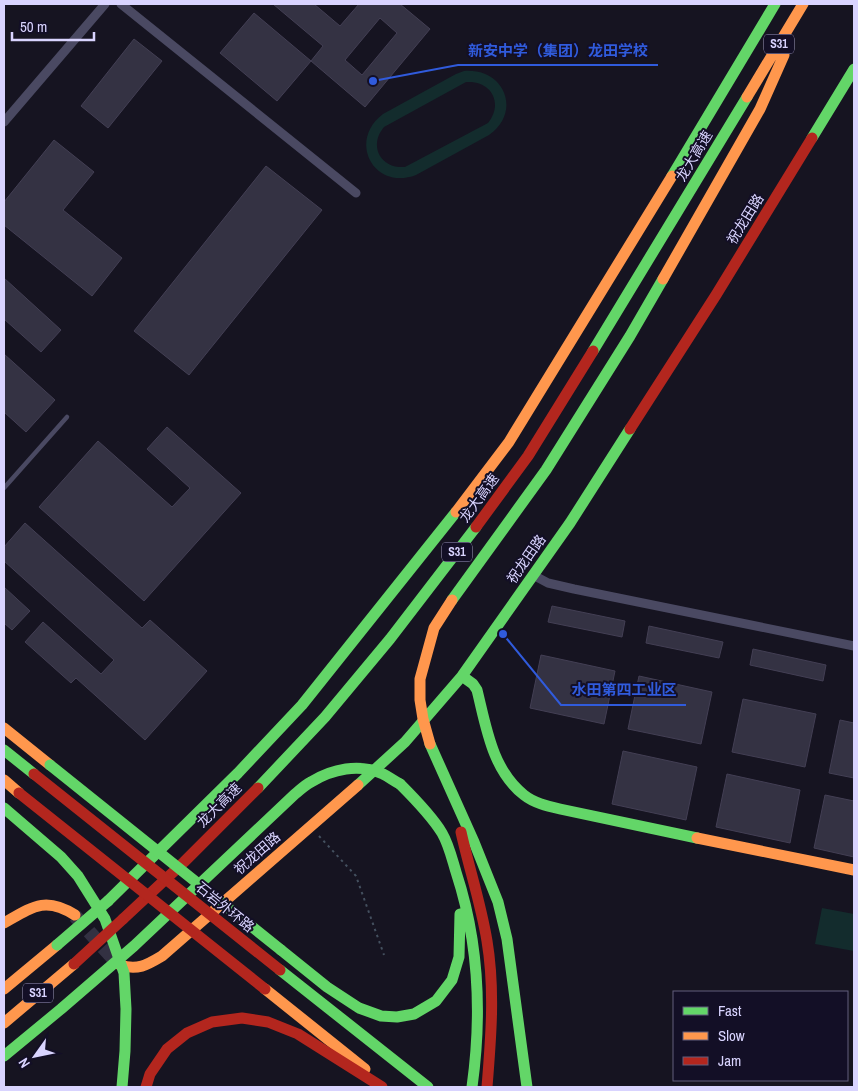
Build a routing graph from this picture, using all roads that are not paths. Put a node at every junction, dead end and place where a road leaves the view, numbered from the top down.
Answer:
1 (106, 4) edge
2 (121, 4) edge
3 (775, 4) edge
4 (805, 4) edge
5 (854, 69) edge
6 (4, 122) edge
7 (356, 193) dead end
8 (67, 418) dead end
9 (4, 488) edge
10 (533, 576) junction
11 (854, 646) edge
12 (462, 676) junction
13 (4, 728) edge
14 (4, 750) edge
15 (4, 780) edge
16 (452, 793) junction
17 (4, 808) edge
18 (854, 870) edge
19 (460, 880) junction
20 (75, 916) tunnel mouth
21 (4, 923) edge
22 (120, 966) dead end
23 (4, 989) edge
24 (4, 1023) edge
25 (4, 1056) edge
26 (122, 1087) edge
27 (146, 1087) edge
28 (382, 1087) edge
29 (389, 1087) edge
30 (428, 1087) edge
31 (472, 1087) edge
32 (487, 1087) edge
33 (527, 1087) edge

1 - 6 street
2 - 7 street
3 - 23 main road, 龙大高速 / S31, bridge
4 - 16 main road, bridge
4 - 24 main road, 龙大高速 / S31, bridge
5 - 10 main road, 祝龙田路
8 - 9 lane
10 - 11 street
10 - 12 main road, 祝龙田路
12 - 18 main road
12 - 22 main road, 祝龙田路
13 - 19 main road, bridge
14 - 30 main road, 石岩外环路, bridge
15 - 29 main road, bridge
16 - 32 main road
16 - 33 main road
17 - 26 main road, bridge
19 - 25 main road, bridge
19 - 31 main road
20 - 21 main road
27 - 28 main road

